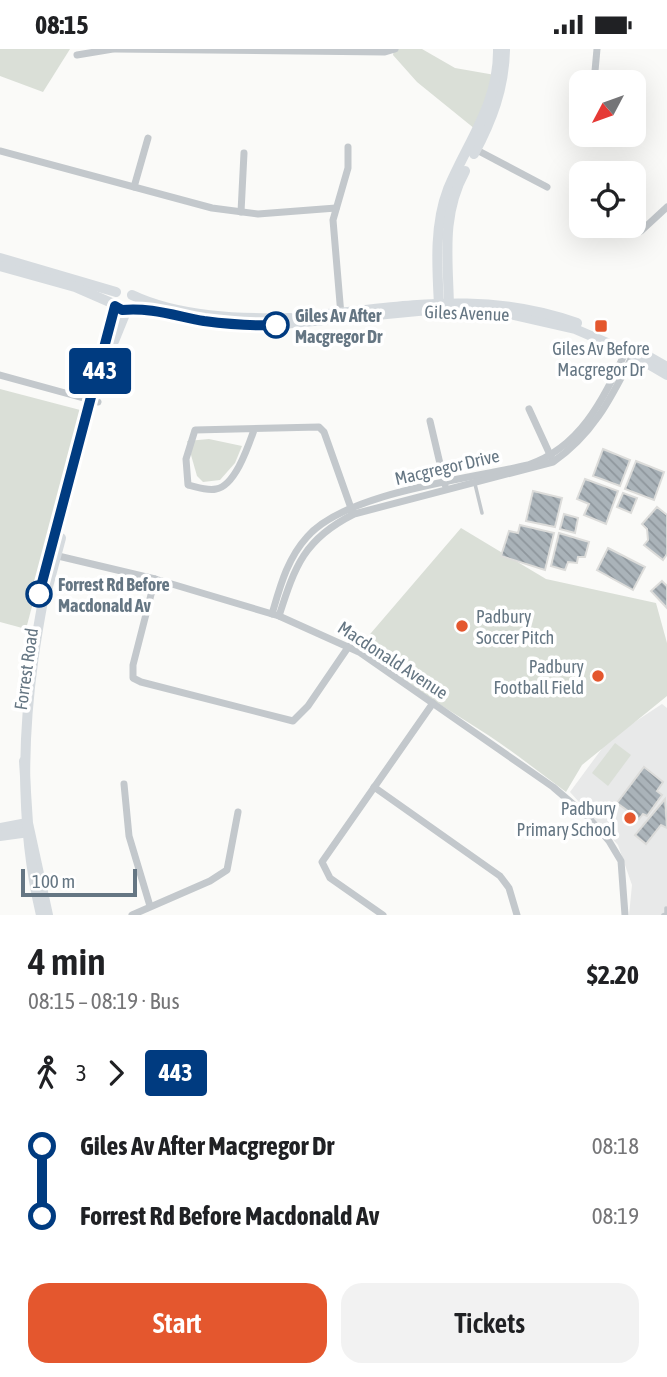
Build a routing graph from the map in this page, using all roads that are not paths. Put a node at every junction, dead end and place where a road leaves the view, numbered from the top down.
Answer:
1 (114, 49) edge
2 (395, 49) edge
3 (498, 49) edge
4 (505, 49) edge
5 (597, 49) edge
6 (76, 55) dead end
7 (595, 70) edge
8 (148, 138) dead end
9 (348, 147) dead end
10 (473, 148) junction
11 (0, 151) edge
12 (244, 153) dead end
13 (134, 187) junction
14 (547, 187) dead end
15 (667, 207) edge
16 (336, 208) junction
17 (241, 212) junction
18 (646, 226) edge
19 (0, 258) edge
20 (0, 266) edge
21 (116, 292) junction
22 (132, 295) junction
23 (114, 305) junction
24 (444, 305) junction
25 (129, 308) junction
26 (341, 315) junction
27 (631, 350) junction
28 (667, 367) edge
29 (0, 375) edge
30 (667, 375) edge
31 (95, 401) junction
32 (528, 409) dead end
33 (430, 421) dead end
34 (254, 430) junction
35 (552, 459) junction
36 (475, 484) junction
37 (446, 487) junction
38 (352, 511) junction
39 (482, 513) dead end
40 (53, 555) junction
41 (155, 579) junction
42 (276, 615) junction
43 (349, 646) junction
44 (433, 703) junction
45 (124, 784) dead end
46 (374, 787) junction
47 (238, 812) dead end
48 (0, 828) edge
49 (25, 828) junction
50 (0, 836) edge
51 (150, 906) junction
52 (666, 908) edge
53 (41, 915) edge
54 (48, 915) edge
55 (132, 915) edge
56 (383, 915) edge
57 (517, 915) edge
58 (625, 915) edge
59 (663, 915) edge

1 - 2 street
1 - 6 street
3 - 10 street
4 - 10 street
5 - 7 street
8 - 13 street
9 - 16 street
10 - 14 street
10 - 24 street
11 - 13 street
12 - 17 street
13 - 17 street
15 - 18 street
16 - 17 street
16 - 26 street
19 - 21 street
20 - 23 street
21 - 22 street, Giles Avenue
21 - 23 street, Forrest Road
22 - 25 street, Forrest Road
22 - 26 street, Giles Avenue
23 - 25 street, Giles Avenue
23 - 31 street, Forrest Road
24 - 26 street, Giles Avenue
24 - 27 street, Giles Avenue
25 - 26 street, Giles Avenue
25 - 31 street, Forrest Road
27 - 28 street, Giles Avenue
27 - 30 street, Giles Avenue
27 - 35 street, Macgregor Drive
29 - 31 street
31 - 40 street, Forrest Road
32 - 35 street
33 - 37 street
34 - 34 street
34 - 38 street
35 - 36 street, Macgregor Drive
35 - 37 street, Macgregor Drive
36 - 37 street, Macgregor Drive
36 - 39 lane
37 - 38 street, Macgregor Drive
38 - 42 street, Macgregor Drive
40 - 41 street, Macdonald Avenue
40 - 49 street, Forrest Road
41 - 42 street, Macdonald Avenue
41 - 43 street
42 - 43 street, Macdonald Avenue
43 - 44 street, Macdonald Avenue
44 - 46 street
44 - 58 street, Macdonald Avenue
45 - 51 street
46 - 56 street
46 - 57 street
47 - 51 street
48 - 49 street
49 - 50 street
49 - 53 street, Forrest Road
49 - 54 street, Forrest Road
51 - 55 street
52 - 59 lane

